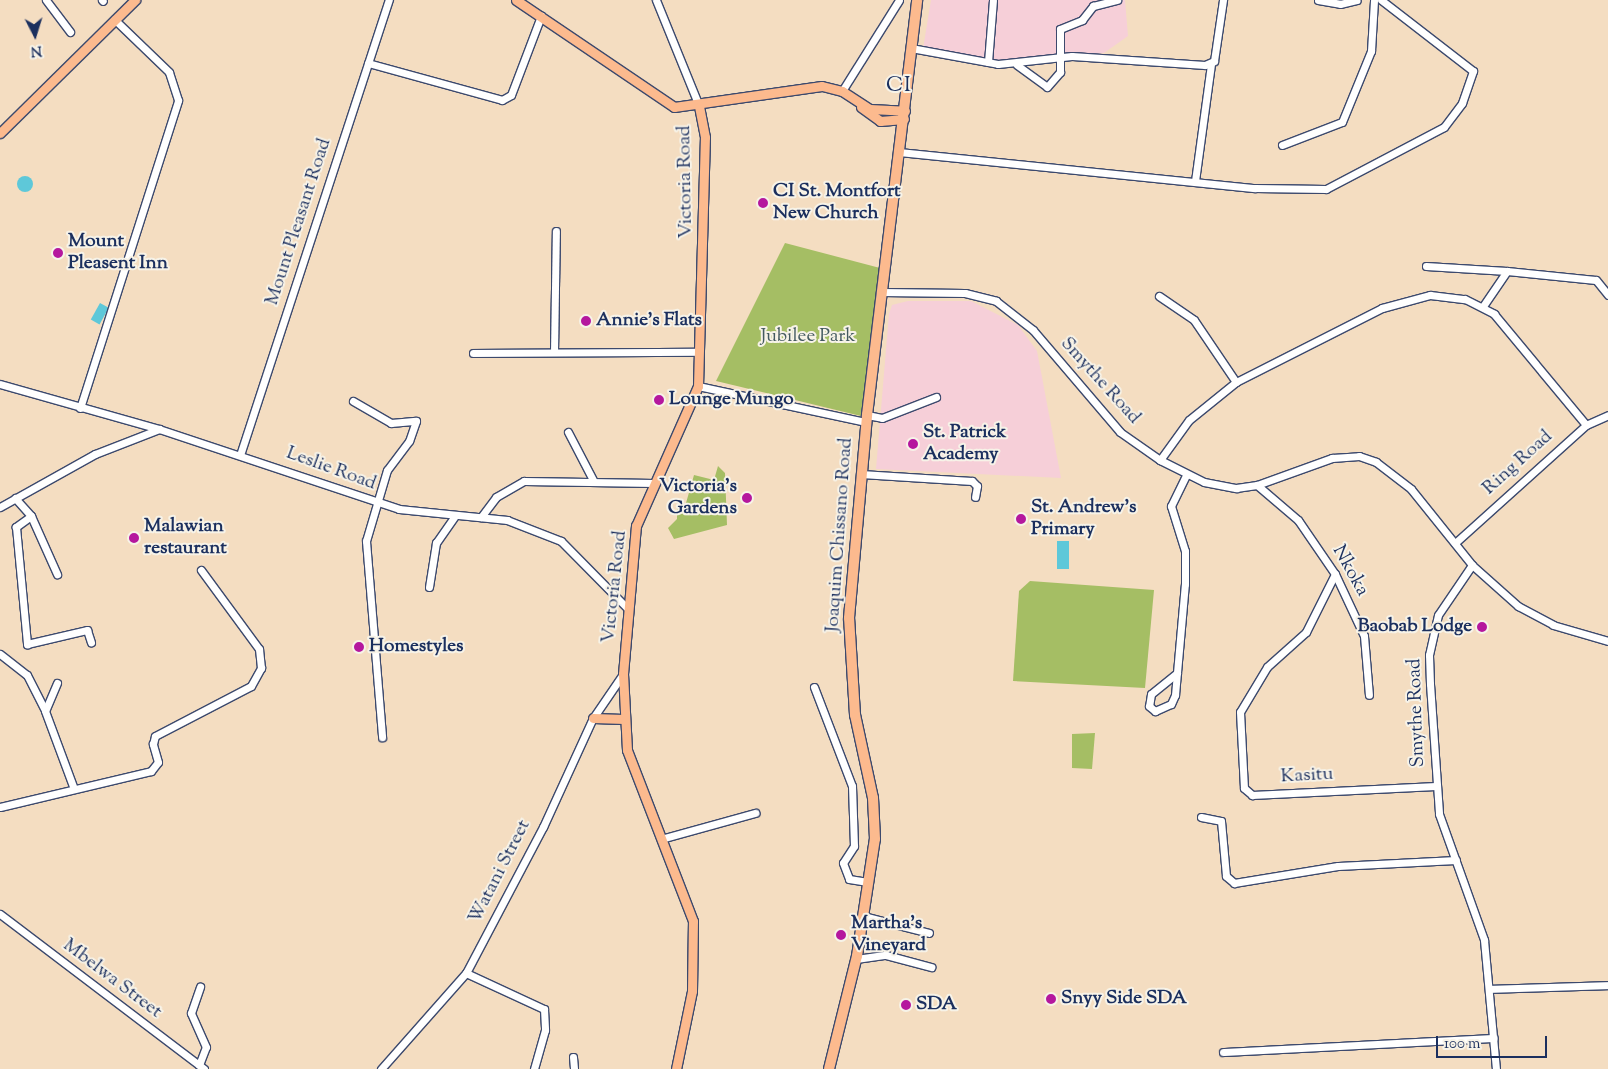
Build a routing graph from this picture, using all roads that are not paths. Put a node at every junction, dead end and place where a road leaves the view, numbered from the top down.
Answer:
1 (46, 0) edge
2 (135, 0) edge
3 (388, 0) edge
4 (516, 0) edge
5 (656, 0) edge
6 (899, 0) edge
7 (917, 0) edge
8 (993, 0) edge
9 (1117, 0) edge
10 (1222, 0) edge
11 (1318, 0) edge
12 (1357, 0) edge
13 (1374, 0) edge
14 (1381, 0) edge
15 (541, 16) junction
16 (114, 19) junction
17 (70, 32) dead end
18 (911, 48) junction
19 (1058, 56) junction
20 (368, 62) junction
21 (988, 62) junction
22 (1016, 64) junction
23 (1211, 64) junction
24 (842, 91) junction
25 (699, 107) junction
26 (904, 115) junction
27 (0, 133) edge
28 (1282, 145) dead end
29 (899, 152) junction
30 (1195, 181) junction
31 (556, 231) dead end
32 (1426, 266) dead end
33 (1507, 272) junction
34 (881, 292) junction
35 (1608, 295) edge
36 (1159, 296) dead end
37 (1483, 306) junction
38 (554, 352) junction
39 (699, 352) junction
40 (473, 353) dead end
41 (1236, 382) junction
42 (0, 384) edge
43 (698, 386) junction
44 (936, 397) dead end
45 (353, 402) dead end
46 (80, 408) junction
47 (1608, 415) edge
48 (866, 419) junction
49 (1586, 425) junction
50 (160, 429) junction
51 (568, 432) dead end
52 (240, 455) junction
53 (1160, 460) junction
54 (861, 474) junction
55 (1186, 475) junction
56 (594, 482) junction
57 (654, 483) junction
58 (1257, 486) junction
59 (975, 497) dead end
60 (15, 498) junction
61 (380, 504) junction
62 (0, 507) edge
63 (31, 516) junction
64 (454, 517) junction
65 (481, 517) junction
66 (1455, 543) junction
67 (1472, 565) junction
68 (201, 570) dead end
69 (57, 574) dead end
70 (1335, 574) junction
71 (430, 587) dead end
72 (628, 609) junction
73 (1608, 641) edge
74 (91, 642) dead end
75 (0, 654) edge
76 (1177, 673) junction
77 (623, 674) junction
78 (57, 683) dead end
79 (814, 686) dead end
80 (1369, 695) dead end
81 (45, 711) junction
82 (593, 718) junction
83 (624, 719) junction
84 (382, 737) dead end
85 (1436, 786) junction
86 (74, 789) junction
87 (0, 807) edge
88 (755, 813) dead end
89 (1201, 817) dead end
90 (661, 839) junction
91 (1456, 860) junction
92 (868, 882) junction
93 (0, 914) edge
94 (863, 916) junction
95 (929, 933) dead end
96 (856, 959) junction
97 (931, 967) dead end
98 (466, 973) junction
99 (1608, 985) edge
100 (200, 987) dead end
101 (1490, 989) junction
102 (1494, 1038) junction
103 (1222, 1052) dead end
104 (573, 1057) dead end
105 (202, 1067) edge
106 (382, 1069) edge
107 (534, 1069) edge
108 (574, 1069) edge
109 (676, 1069) edge
110 (829, 1069) edge
111 (1496, 1069) edge

1 - 17 street
2 - 16 main road
3 - 20 street, Mount Pleasant Road
4 - 15 main road
5 - 25 street
6 - 24 street
7 - 18 highway, Joaquim Chissano Road
8 - 21 street
9 - 19 street
10 - 23 street
11 - 12 street
13 - 28 street
14 - 30 street
15 - 20 street
15 - 25 main road
16 - 27 main road
16 - 46 street
18 - 21 street
18 - 26 highway, Joaquim Chissano Road
19 - 22 street
19 - 22 street
19 - 23 street
20 - 52 street, Mount Pleasant Road
21 - 22 street
23 - 30 street
24 - 25 main road
24 - 26 main road
25 - 39 main road, Victoria Road
26 - 29 highway, Joaquim Chissano Road
29 - 30 street
29 - 34 highway, Joaquim Chissano Road
31 - 38 street
32 - 33 street
33 - 35 street
33 - 37 street
34 - 48 highway, Joaquim Chissano Road
34 - 53 street, Smythe Road
36 - 41 street
37 - 41 street
37 - 49 street
38 - 39 street
38 - 40 street
39 - 43 main road, Victoria Road
41 - 53 street
42 - 46 street, Leslie Road
43 - 48 street
43 - 57 main road, Victoria Road
44 - 48 street
45 - 61 street
46 - 50 street, Leslie Road
47 - 49 street, Ring Road
48 - 54 highway, Joaquim Chissano Road
49 - 66 street, Ring Road
50 - 52 street, Leslie Road
50 - 60 street
51 - 56 street
52 - 61 street, Leslie Road
53 - 55 street, Smythe Road
54 - 59 street
54 - 92 highway, Joaquim Chissano Road
55 - 58 street, Smythe Road
55 - 76 street
56 - 57 street
56 - 65 street
57 - 72 main road, Victoria Road
58 - 66 street, Smythe Road
58 - 70 street, Nkoka
60 - 62 street
60 - 63 street
61 - 64 street, Leslie Road
61 - 84 street
63 - 69 street
63 - 74 street
64 - 65 street, Leslie Road
64 - 71 street
65 - 72 street, Leslie Road
66 - 67 street, Smythe Road
67 - 73 street
67 - 85 street, Smythe Road
68 - 86 street
70 - 80 street, Nkoka
70 - 85 street, Kasitu
72 - 77 main road, Victoria Road
75 - 81 street
76 - 76 street
77 - 82 street, Watani Street
77 - 83 main road, Victoria Road
78 - 81 street
79 - 92 street
81 - 86 street
82 - 83 main road
82 - 98 street, Watani Street
83 - 90 main road, Victoria Road
85 - 91 street, Smythe Road
86 - 87 street
88 - 90 street
89 - 91 street
90 - 109 main road, Victoria Road
91 - 101 street, Smythe Road
92 - 94 highway, Joaquim Chissano Road
93 - 105 street, Mbelwa Street
94 - 95 street
94 - 96 highway, Joaquim Chissano Road
96 - 97 street
96 - 110 highway, Joaquim Chissano Road
98 - 106 street, Watani Street
98 - 107 street
99 - 101 street
100 - 105 street
101 - 102 street, Smythe Road
102 - 103 street
102 - 111 street, Smythe Road
104 - 108 street

